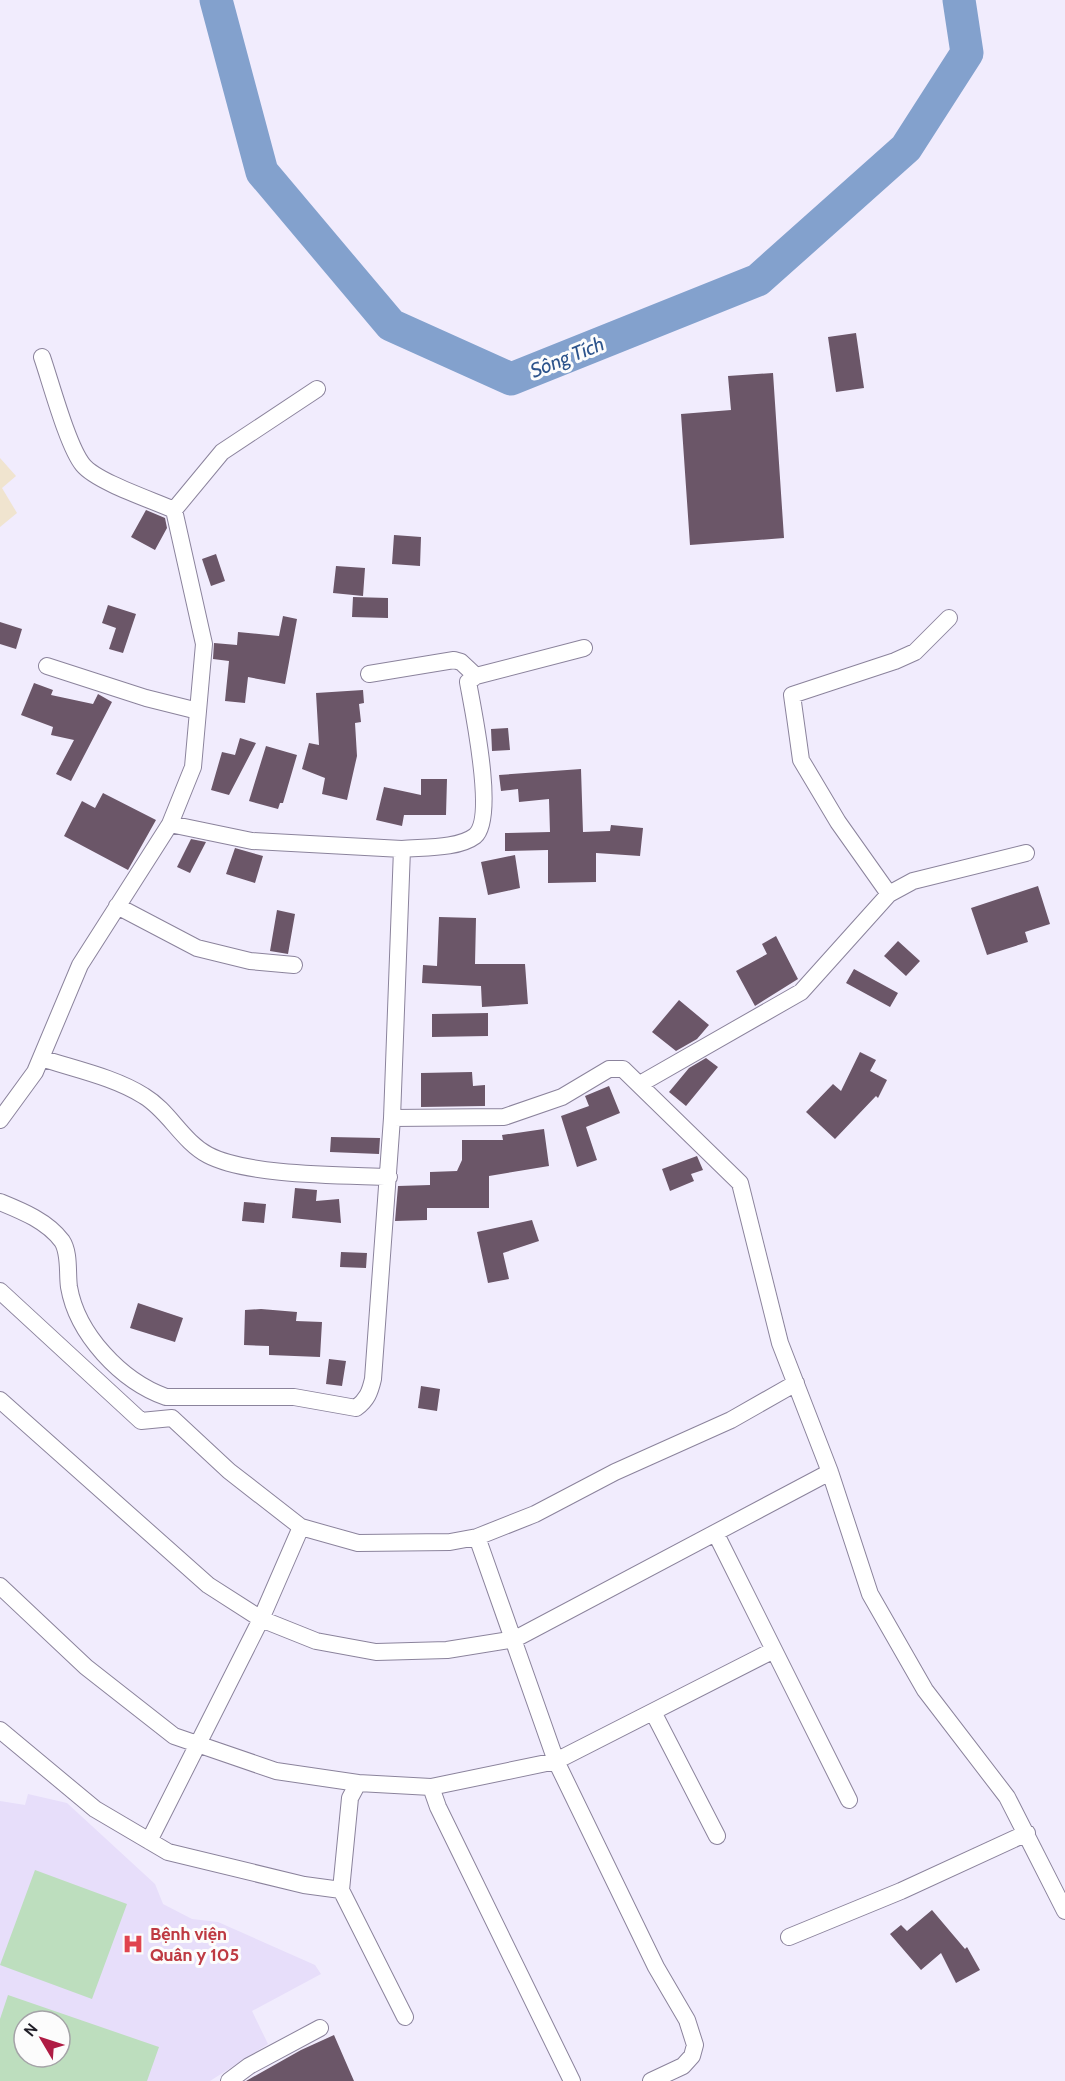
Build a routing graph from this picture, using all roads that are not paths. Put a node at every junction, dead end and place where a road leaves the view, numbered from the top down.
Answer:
1 (42, 357) dead end
2 (317, 389) dead end
3 (174, 510) junction
4 (949, 618) dead end
5 (585, 648) dead end
6 (47, 666) dead end
7 (369, 674) dead end
8 (476, 676) junction
9 (198, 711) junction
10 (170, 824) junction
11 (402, 849) junction
12 (1026, 853) dead end
13 (889, 894) junction
14 (117, 906) junction
15 (294, 965) dead end
16 (41, 1058) junction
17 (640, 1084) junction
18 (392, 1118) junction
19 (0, 1120) edge
20 (389, 1177) junction
21 (0, 1202) edge
22 (0, 1291) edge
23 (796, 1383) junction
24 (0, 1400) edge
25 (830, 1472) junction
26 (301, 1527) junction
27 (716, 1534) junction
28 (477, 1537) junction
29 (0, 1587) edge
30 (261, 1619) junction
31 (515, 1639) junction
32 (774, 1650) junction
33 (653, 1712) junction
34 (0, 1730) edge
35 (198, 1744) junction
36 (556, 1761) junction
37 (358, 1783) junction
38 (431, 1787) junction
39 (849, 1800) dead end
40 (1027, 1833) junction
41 (717, 1836) dead end
42 (149, 1841) junction
43 (341, 1890) junction
44 (1065, 1911) edge
45 (789, 1937) dead end
46 (405, 2018) dead end
47 (320, 2028) dead end
48 (236, 2079) edge
49 (572, 2081) edge
50 (651, 2081) edge

1 - 3 street
2 - 3 street
3 - 9 street
4 - 13 street
5 - 8 street
6 - 9 street
7 - 8 street
8 - 11 street
9 - 10 street
10 - 11 street
10 - 14 street
11 - 18 street
12 - 13 street
13 - 17 street
14 - 15 street
14 - 16 street
16 - 19 street
16 - 20 street
17 - 18 street
17 - 23 street
18 - 20 street
20 - 21 street
22 - 26 street
23 - 25 street
23 - 28 street
24 - 30 street
25 - 27 street
25 - 40 street
26 - 28 street
26 - 30 street
27 - 31 street
27 - 32 street
28 - 31 street
29 - 35 street
30 - 31 street
30 - 35 street
31 - 36 street
32 - 33 street
32 - 39 street
33 - 36 street
33 - 41 street
34 - 42 street
35 - 37 street
35 - 42 street
36 - 38 street
36 - 50 street
37 - 38 street
37 - 43 street
38 - 49 street
40 - 44 street
40 - 45 street
42 - 43 street
43 - 46 street
47 - 48 street

